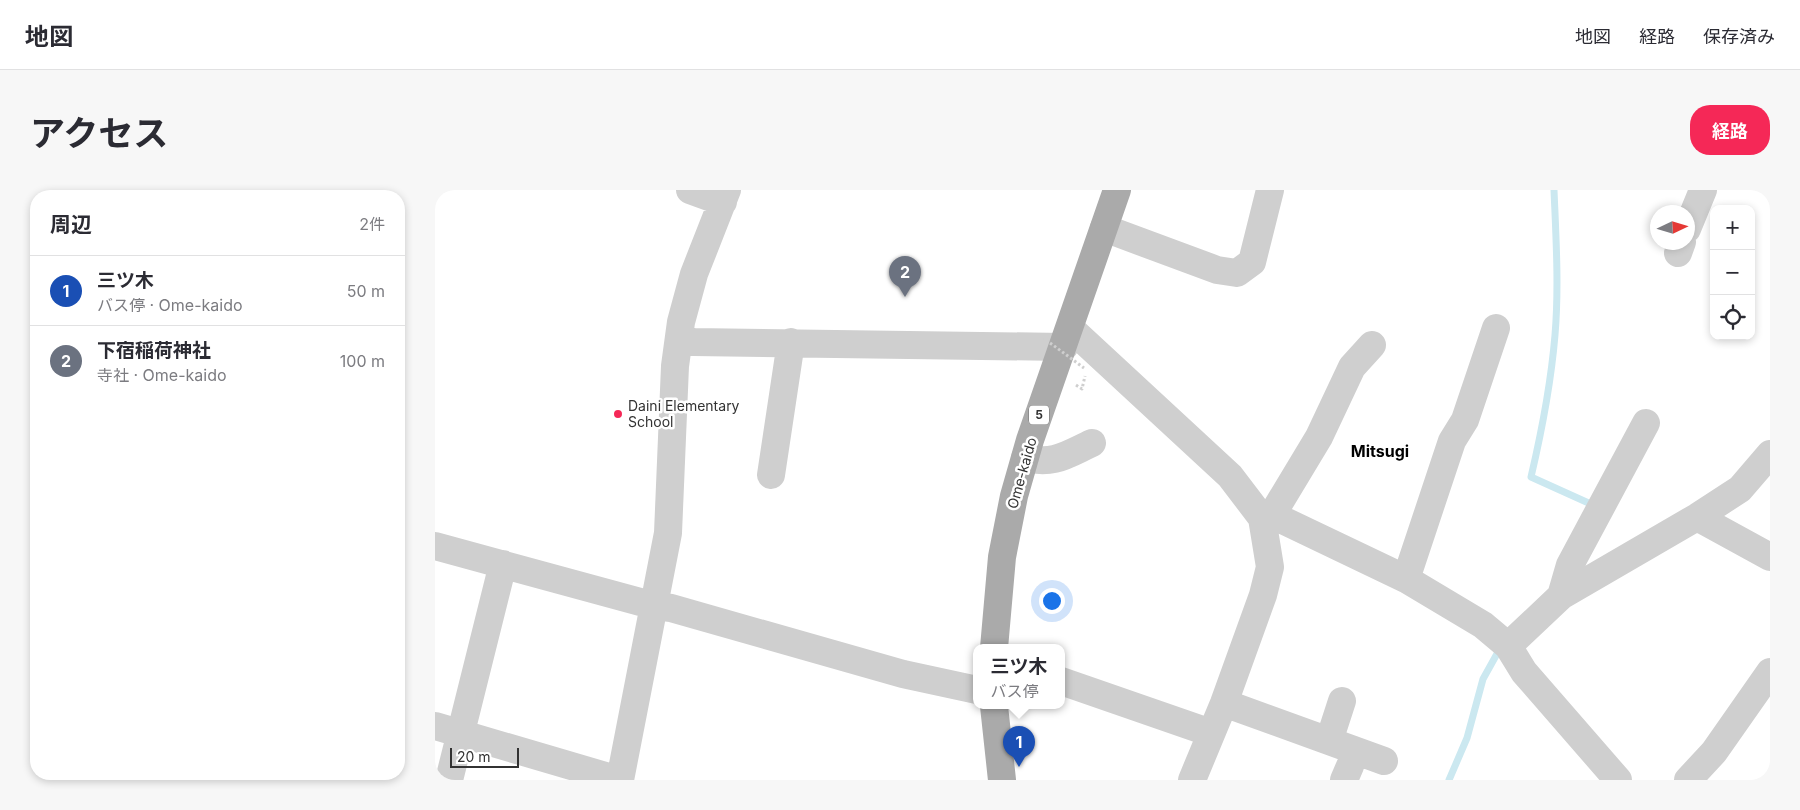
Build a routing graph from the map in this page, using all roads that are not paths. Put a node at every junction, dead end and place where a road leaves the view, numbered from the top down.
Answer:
1 (690, 190) edge
2 (1270, 190) edge
3 (1703, 190) edge
4 (1111, 192) edge
5 (725, 196) edge
6 (1695, 210) edge
7 (1104, 228) junction
8 (1496, 328) dead end
9 (1059, 338) junction
10 (679, 339) junction
11 (791, 342) junction
12 (1372, 345) dead end
13 (1646, 423) dead end
14 (1092, 443) dead end
15 (1770, 454) edge
16 (1025, 458) junction
17 (771, 474) dead end
18 (1267, 517) junction
19 (1697, 517) junction
20 (435, 546) edge
21 (1770, 557) edge
22 (503, 564) junction
23 (1406, 579) junction
24 (1561, 596) junction
25 (655, 606) junction
26 (993, 644) edge
27 (1508, 646) junction
28 (1770, 672) edge
29 (1065, 682) edge
30 (973, 689) edge
31 (1342, 701) dead end
32 (1224, 703) junction
33 (994, 709) edge
34 (435, 726) edge
35 (462, 733) junction
36 (1211, 733) junction
37 (1329, 741) junction
38 (1384, 761) dead end
39 (1698, 776) edge
40 (1612, 778) edge
41 (449, 780) edge
42 (620, 780) edge
43 (1002, 780) edge
44 (1192, 780) edge

1 - 5 street
2 - 7 street
3 - 6 street
4 - 7 main road, Ome-kaido / 5
5 - 10 street
7 - 9 main road, Ome-kaido / 5
8 - 23 street
9 - 11 street
9 - 16 main road, Ome-kaido / 5
9 - 18 street
10 - 11 street
10 - 25 street
11 - 17 street
12 - 18 street
13 - 24 street
14 - 16 street
15 - 19 street
16 - 26 main road, Ome-kaido / 5
18 - 23 street
18 - 32 street
19 - 21 street
19 - 24 street
20 - 22 street
22 - 25 street
22 - 35 street
23 - 27 street
24 - 27 street
25 - 30 street
25 - 42 street
27 - 40 street
28 - 39 street
29 - 36 street
31 - 37 street
32 - 36 street
32 - 37 street
33 - 43 main road
34 - 35 street
35 - 41 street
35 - 42 street
36 - 44 street
37 - 38 street

